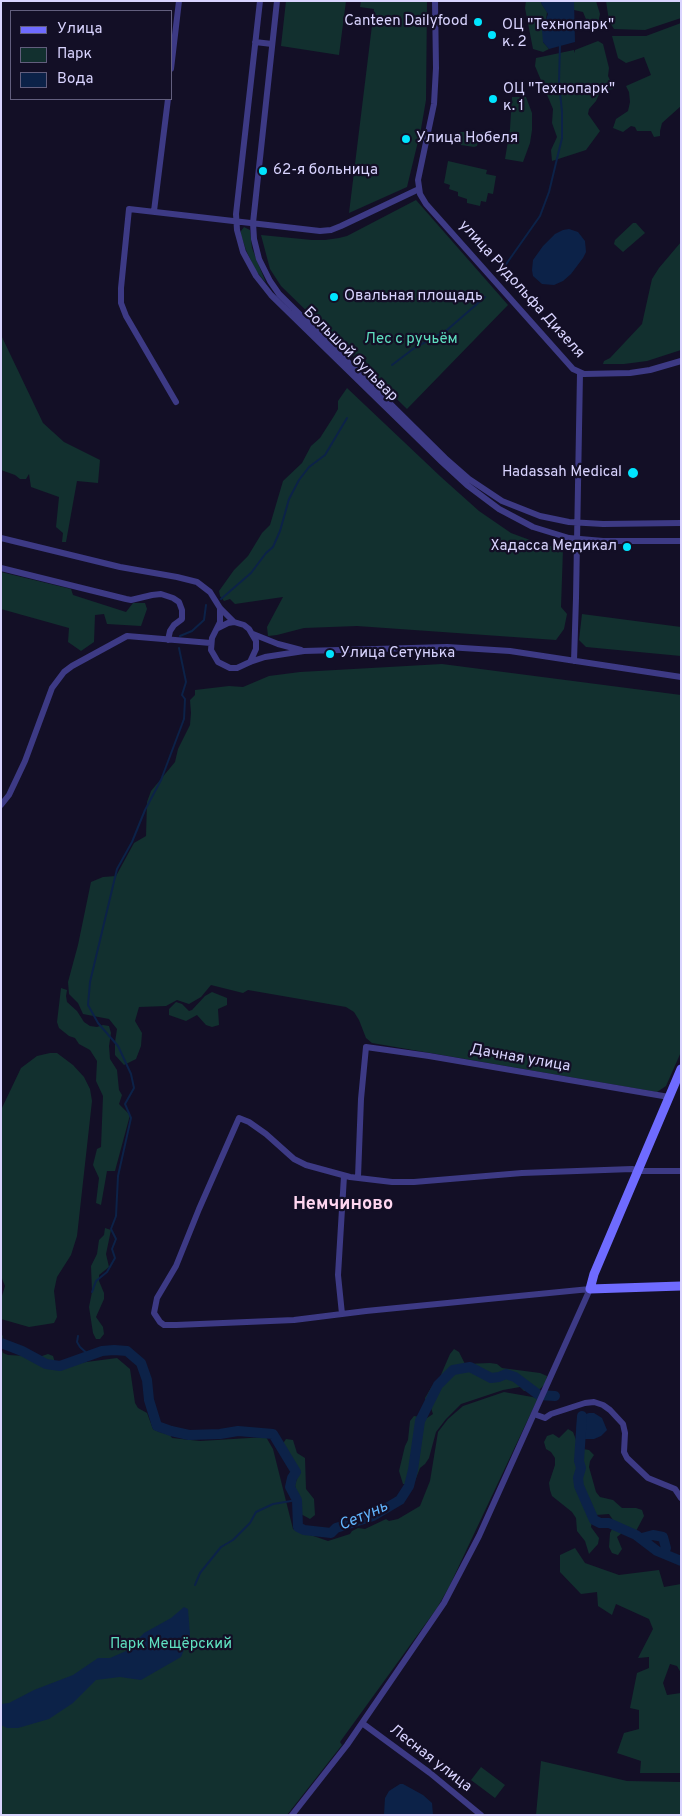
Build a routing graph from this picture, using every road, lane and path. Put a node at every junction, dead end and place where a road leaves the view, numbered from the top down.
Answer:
1 (179, 1) edge
2 (260, 1) edge
3 (277, 1) edge
4 (435, 1) edge
5 (255, 42) junction
6 (272, 44) junction
7 (172, 60) edge
8 (168, 100) edge
9 (419, 189) junction
10 (154, 211) junction
11 (236, 222) junction
12 (253, 223) junction
13 (681, 360) edge
14 (580, 373) junction
15 (176, 402) dead end
16 (577, 522) junction
17 (681, 523) edge
18 (1, 538) edge
19 (576, 539) junction
20 (681, 541) edge
21 (1, 568) edge
22 (220, 608) junction
23 (234, 622) junction
24 (218, 628) junction
25 (254, 634) junction
26 (168, 640) junction
27 (210, 643) junction
28 (304, 651) junction
29 (574, 661) junction
30 (250, 662) junction
31 (681, 677) edge
32 (1, 805) edge
33 (681, 1069) edge
34 (669, 1097) junction
35 (638, 1170) junction
36 (681, 1171) edge
37 (344, 1176) junction
38 (358, 1177) junction
39 (681, 1286) edge
40 (590, 1289) junction
41 (342, 1314) junction
42 (534, 1414) junction
43 (681, 1498) edge
44 (362, 1723) junction
45 (292, 1815) edge
46 (482, 1815) edge

1 - 7 street
2 - 5 street, Большой бульвар
3 - 6 street, Большой бульвар
4 - 9 street
5 - 6 street
5 - 11 street, Большой бульвар
6 - 12 street, Большой бульвар
8 - 10 street
9 - 12 street
9 - 14 street, улица Рудольфа Дизеля
10 - 11 street
10 - 15 street
11 - 12 street
11 - 19 street, Большой бульвар
12 - 16 street, Большой бульвар
13 - 14 street, улица Рудольфа Дизеля
14 - 16 street
16 - 17 street, Большой бульвар
16 - 19 street
18 - 22 street
19 - 20 street, Большой бульвар
19 - 29 street
21 - 26 street
22 - 23 street
22 - 24 street
23 - 24 street
23 - 25 street
24 - 27 street
25 - 28 street
25 - 30 street
26 - 27 street
26 - 32 street
27 - 30 street
28 - 29 street
28 - 30 street
29 - 31 street
33 - 34 street
34 - 35 street
34 - 38 street, Дачная улица
35 - 36 street
35 - 38 street
35 - 40 street
37 - 38 street
37 - 41 street
37 - 41 street
39 - 40 street
40 - 41 street
40 - 42 street
42 - 43 street
42 - 44 street
44 - 45 street
44 - 46 street, Лесная улица

